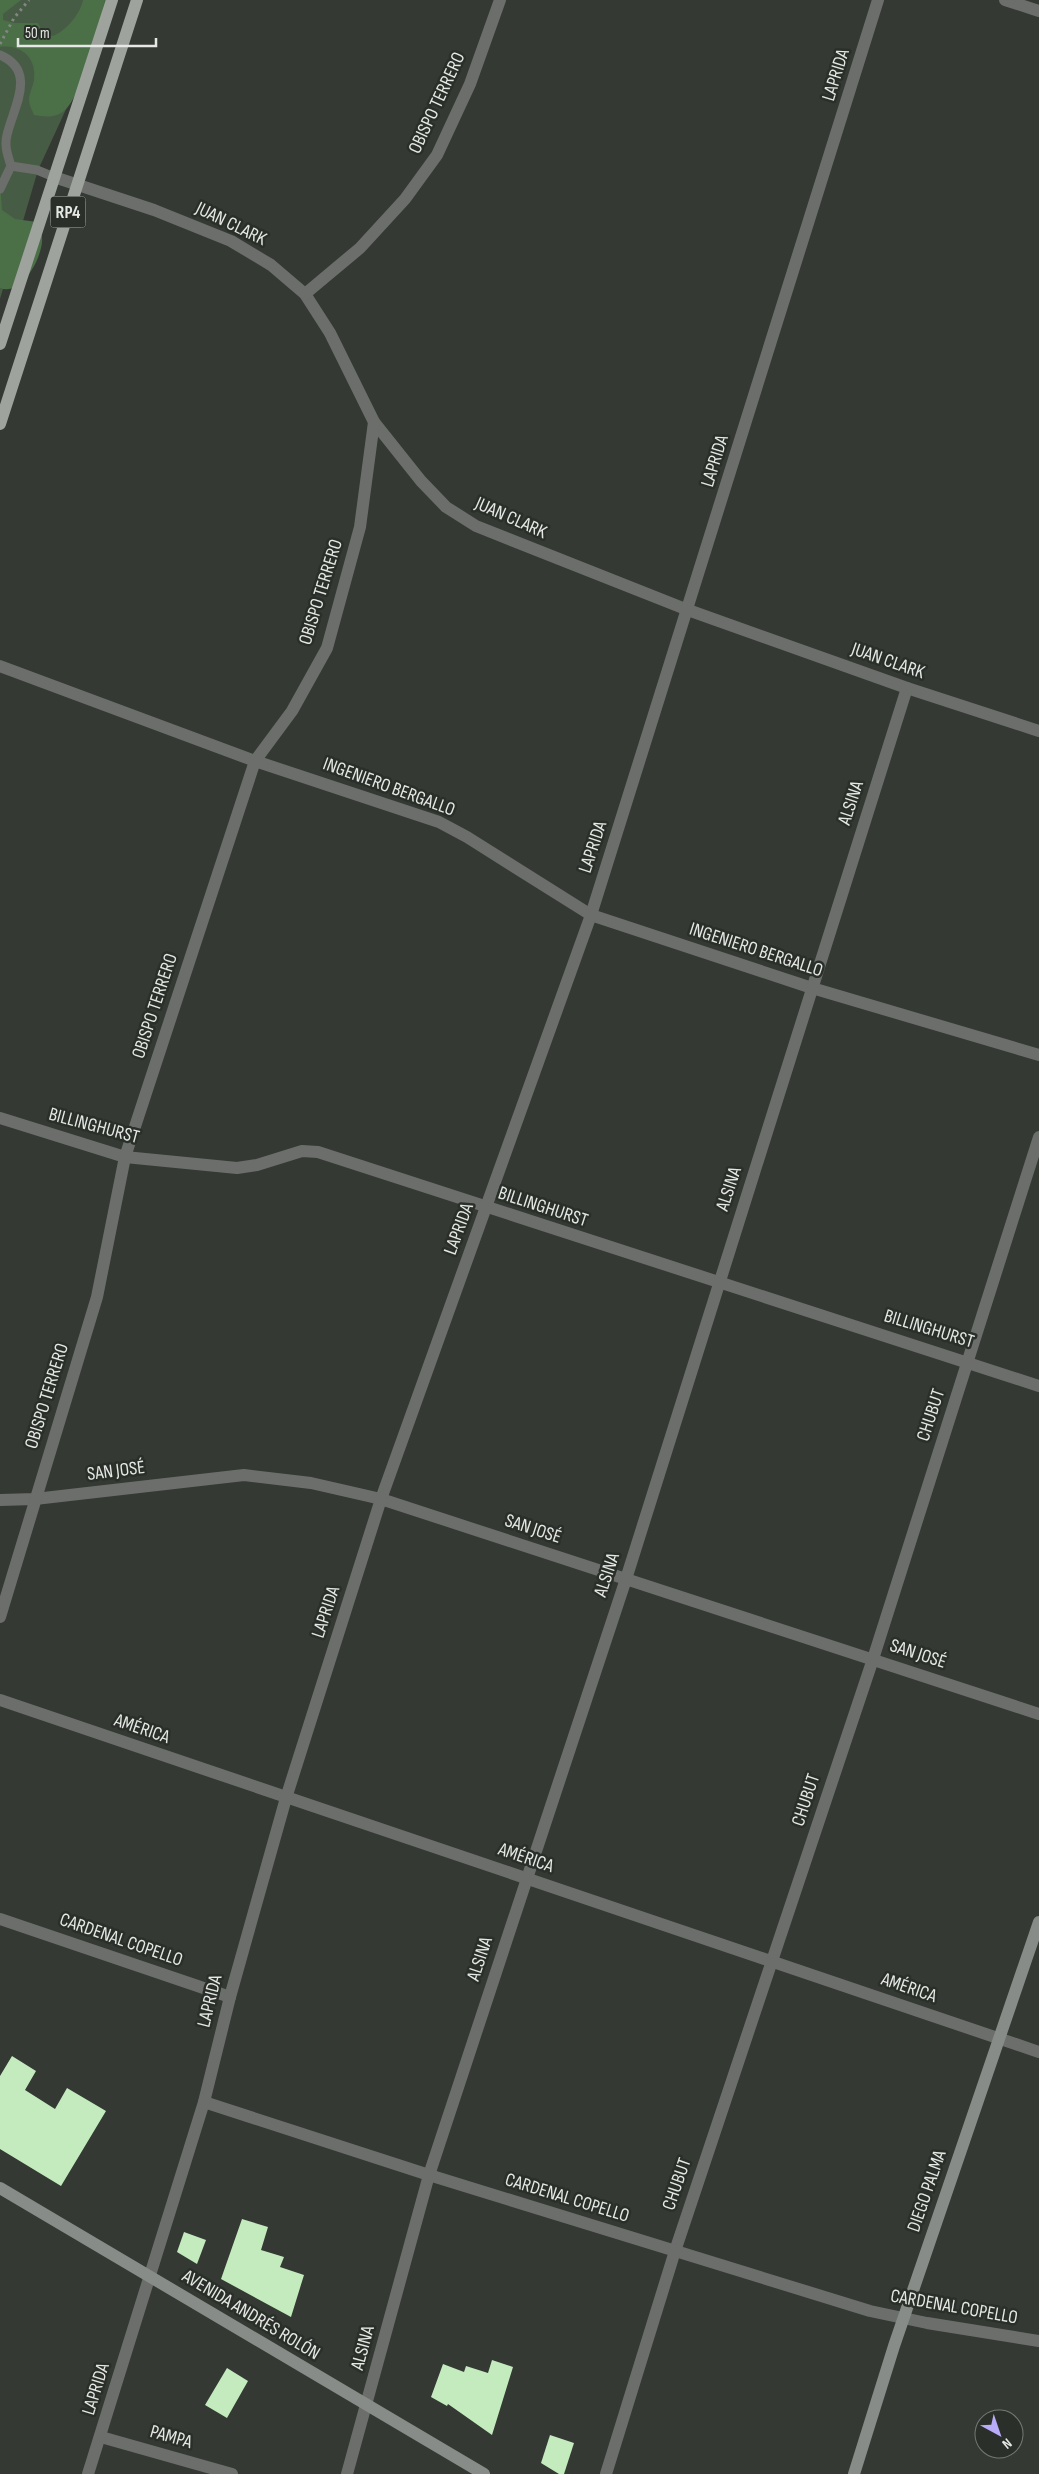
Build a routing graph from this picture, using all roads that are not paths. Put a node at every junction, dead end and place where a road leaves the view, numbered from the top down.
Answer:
1 (112, 0) edge
2 (137, 0) edge
3 (500, 0) edge
4 (878, 0) edge
5 (1005, 0) edge
6 (1039, 11) edge
7 (0, 55) edge
8 (11, 166) junction
9 (54, 177) junction
10 (77, 184) junction
11 (0, 188) edge
12 (305, 294) junction
13 (0, 344) edge
14 (374, 422) junction
15 (0, 424) edge
16 (688, 610) junction
17 (0, 666) edge
18 (907, 688) junction
19 (1039, 731) edge
20 (255, 761) junction
21 (591, 915) junction
22 (812, 988) junction
23 (1039, 1055) edge
24 (0, 1118) edge
25 (1039, 1137) edge
26 (125, 1157) junction
27 (487, 1208) junction
28 (719, 1283) junction
29 (968, 1361) junction
30 (1039, 1386) edge
31 (35, 1499) junction
32 (381, 1499) junction
33 (0, 1500) edge
34 (626, 1579) junction
35 (0, 1616) edge
36 (873, 1659) junction
37 (0, 1700) edge
38 (1039, 1714) edge
39 (286, 1798) junction
40 (526, 1878) junction
41 (0, 1919) edge
42 (1039, 1922) edge
43 (772, 1962) junction
44 (230, 1997) junction
45 (1000, 2038) junction
46 (1039, 2052) edge
47 (204, 2102) junction
48 (429, 2175) junction
49 (0, 2188) edge
50 (675, 2251) junction
51 (150, 2277) junction
52 (904, 2318) junction
53 (1039, 2342) edge
54 (367, 2405) junction
55 (101, 2437) junction
56 (88, 2474) edge
57 (232, 2474) edge
58 (347, 2474) edge
59 (484, 2474) edge
60 (606, 2474) edge
61 (854, 2474) edge

1 - 9 main road, RP4
2 - 10 main road, RP4
3 - 12 street, OBISPO TERRERO
4 - 16 street, LAPRIDA
5 - 6 street
7 - 8 lane
8 - 9 lane
8 - 11 lane
9 - 10 street, JUAN CLARK
9 - 13 main road, RP4
10 - 12 street, JUAN CLARK
10 - 15 main road, RP4
12 - 14 street, JUAN CLARK
14 - 16 street, JUAN CLARK
14 - 20 street, OBISPO TERRERO
16 - 18 street, JUAN CLARK
16 - 21 street, LAPRIDA
17 - 20 street, INGENIERO BERGALLO
18 - 19 street, JUAN CLARK
18 - 22 street, ALSINA
20 - 21 street, INGENIERO BERGALLO
20 - 26 street, OBISPO TERRERO
21 - 22 street, INGENIERO BERGALLO
21 - 27 street, LAPRIDA
22 - 23 street, INGENIERO BERGALLO
22 - 28 street, ALSINA
24 - 26 street, BILLINGHURST
25 - 29 street, CHUBUT
26 - 27 street, BILLINGHURST
26 - 31 street, OBISPO TERRERO
27 - 28 street, BILLINGHURST
27 - 32 street, LAPRIDA
28 - 29 street, BILLINGHURST
28 - 34 street, ALSINA
29 - 30 street, BILLINGHURST
29 - 36 street, CHUBUT
31 - 32 street, SAN JOSÉ
31 - 33 street, SAN JOSÉ
31 - 35 street, OBISPO TERRERO
32 - 34 street, SAN JOSÉ
32 - 39 street, LAPRIDA
34 - 36 street, SAN JOSÉ
34 - 40 street, ALSINA
36 - 38 street, SAN JOSÉ
36 - 43 street, CHUBUT
37 - 39 street, AMÉRICA
39 - 40 street, AMÉRICA
39 - 44 street, LAPRIDA
40 - 43 street, AMÉRICA
40 - 48 street, ALSINA
41 - 44 street, CARDENAL COPELLO
42 - 45 main road, DIEGO PALMA
43 - 45 street, AMÉRICA
43 - 50 street, CHUBUT
44 - 47 street, LAPRIDA
45 - 46 street, AMÉRICA
45 - 52 main road, DIEGO PALMA
47 - 48 street, CARDENAL COPELLO
47 - 51 street, LAPRIDA
48 - 50 street, CARDENAL COPELLO
48 - 54 street, ALSINA
49 - 51 main road, AVENIDA ANDRÉS ROLÓN
50 - 52 street, CARDENAL COPELLO
50 - 60 street, CHUBUT
51 - 54 main road, AVENIDA ANDRÉS ROLÓN
51 - 55 street, LAPRIDA
52 - 53 street, CARDENAL COPELLO
52 - 61 main road, DIEGO PALMA
54 - 58 street, ALSINA
54 - 59 main road, AVENIDA ANDRÉS ROLÓN
55 - 56 street, LAPRIDA
55 - 57 street, PAMPA

